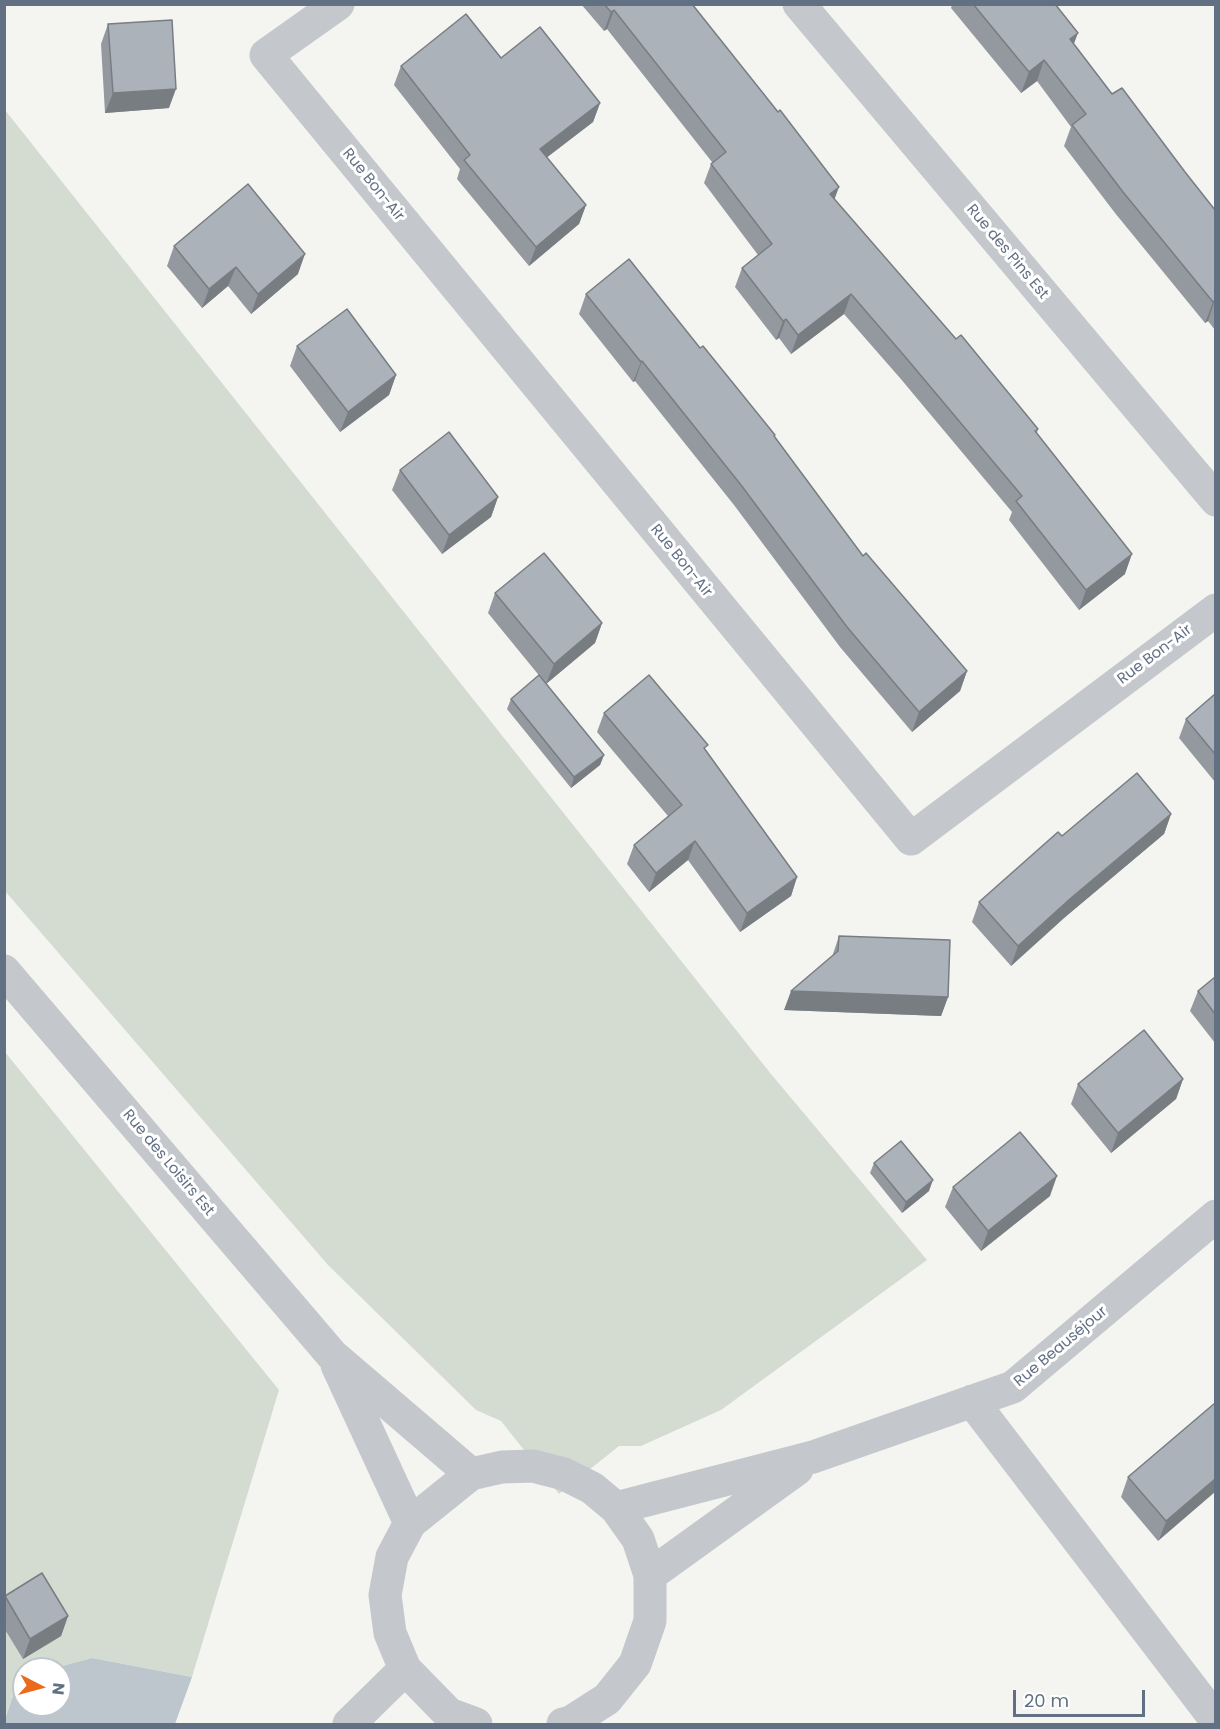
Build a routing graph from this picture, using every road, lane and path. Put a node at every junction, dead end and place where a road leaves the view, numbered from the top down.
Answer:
1 (338, 4) edge
2 (799, 4) edge
3 (1215, 500) edge
4 (1215, 610) edge
5 (4, 971) edge
6 (1215, 1216) edge
7 (332, 1355) junction
8 (972, 1401) junction
9 (813, 1457) junction
10 (471, 1474) junction
11 (616, 1508) junction
12 (410, 1522) junction
13 (650, 1575) junction
14 (405, 1668) junction
15 (1215, 1719) edge
16 (451, 1721) edge
17 (349, 1725) edge
18 (563, 1725) edge

1 - 4 street, Rue Bon-Air
2 - 3 street, Rue des Pins Est
5 - 7 street, Rue des Loisirs Est
6 - 8 street, Rue Beauséjour
7 - 10 street, Rue des Loisirs Est
7 - 12 street, Rue des Loisirs Est
8 - 9 street, Rue Beauséjour
8 - 15 street
9 - 11 street, Rue Beauséjour
9 - 13 street, Rue Beauséjour
10 - 11 street
10 - 12 street
11 - 13 street
12 - 14 street
13 - 18 street
14 - 16 street
14 - 17 street

